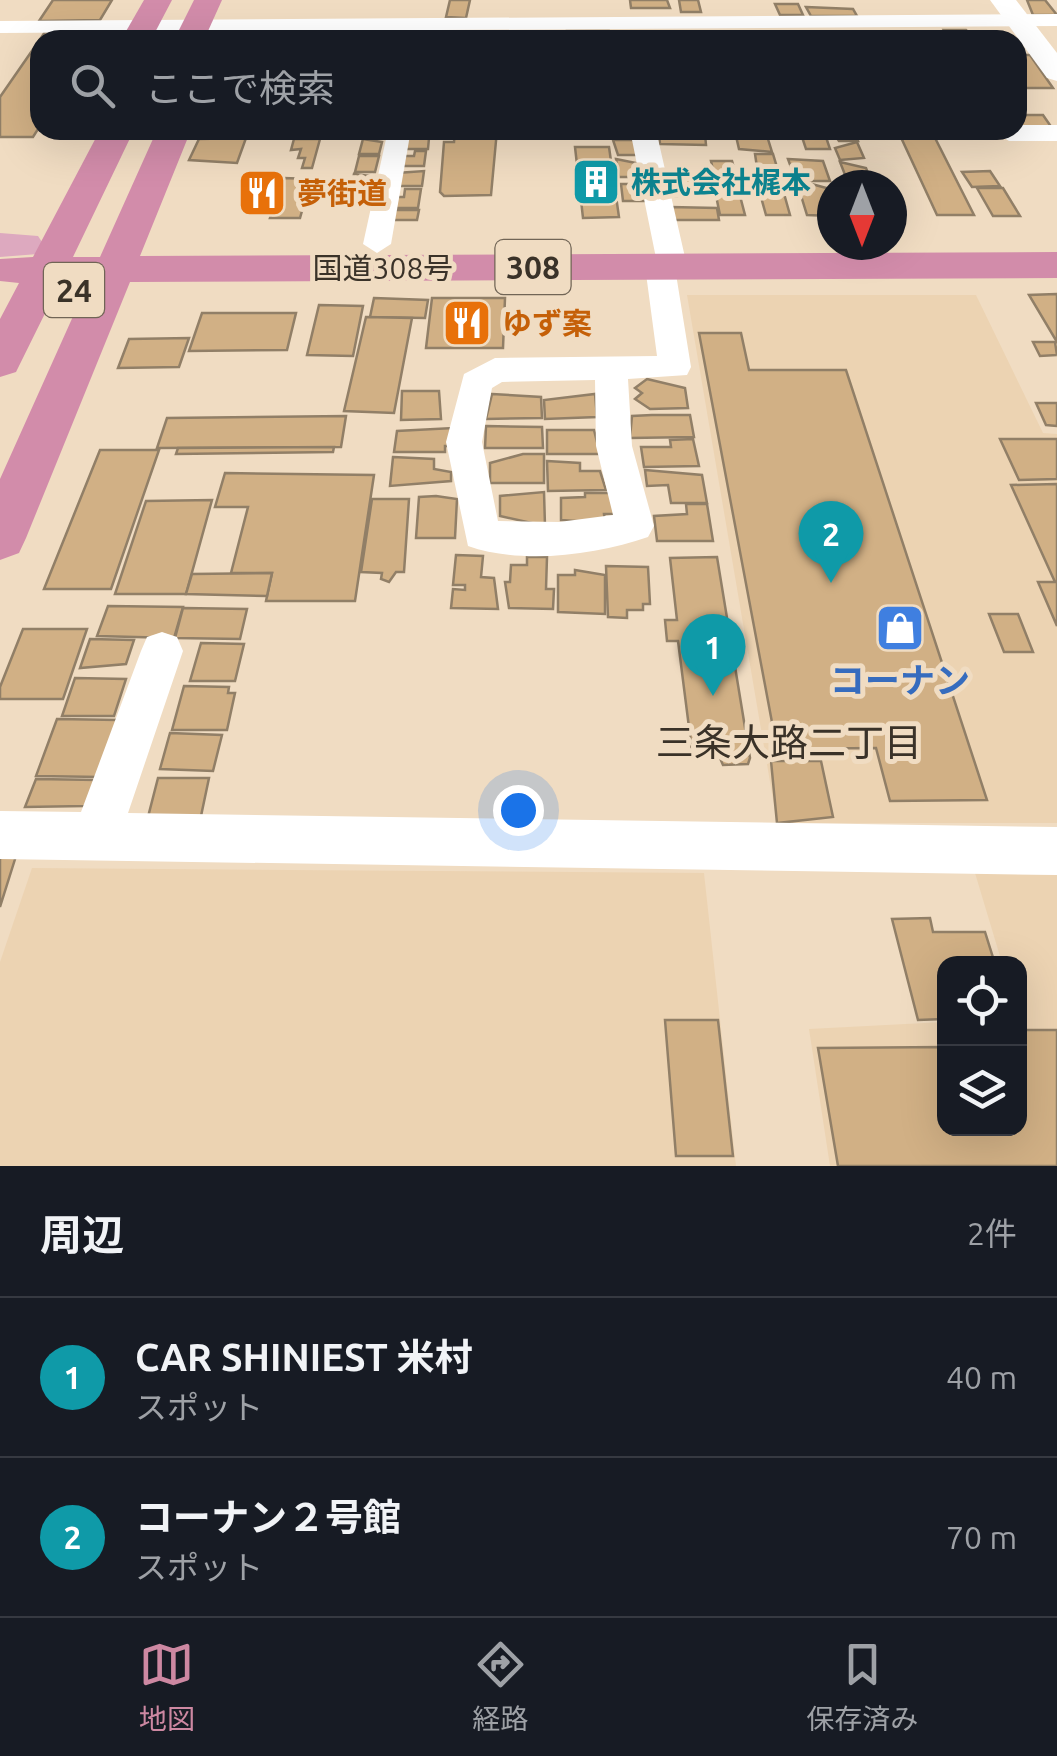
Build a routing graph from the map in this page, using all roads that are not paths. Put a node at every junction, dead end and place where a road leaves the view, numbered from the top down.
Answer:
1 (182, 0) edge
2 (748, 10) edge
3 (1011, 10) edge
4 (217, 15) edge
5 (425, 20) edge
6 (620, 20) edge
7 (1057, 20) edge
8 (150, 26) edge
9 (0, 27) edge
10 (1027, 32) edge
11 (1057, 72) edge
12 (1057, 132) edge
13 (1027, 133) edge
14 (82, 140) edge
15 (112, 140) edge
16 (156, 140) edge
17 (160, 140) edge
18 (161, 140) edge
19 (396, 140) edge
20 (645, 140) edge
21 (1057, 240) edge
22 (907, 242) edge
23 (376, 244) junction
24 (817, 244) edge
25 (119, 257) junction
26 (666, 259) junction
27 (16, 260) edge
28 (1057, 265) edge
29 (0, 361) edge
30 (611, 368) dead end
31 (0, 450) edge
32 (0, 538) edge
33 (162, 651) dead end
34 (0, 835) edge
35 (96, 837) junction
36 (1057, 851) edge

1 - 8 highway
2 - 3 street
2 - 6 street
3 - 7 street
4 - 5 street
4 - 8 street
5 - 6 street
8 - 9 street
10 - 11 street
12 - 13 street
14 - 27 highway
15 - 29 highway, 24
16 - 27 highway
17 - 31 highway, 24
18 - 25 highway
19 - 23 street
20 - 26 street
21 - 22 highway
23 - 25 highway, 国道308号 / 308
23 - 26 highway, 国道308号 / 308
24 - 26 highway, 国道308号 / 308
25 - 26 highway, 国道308号 / 308
25 - 27 highway, 国道308号 / 308
25 - 27 highway, 国道308号 / 308
25 - 32 highway
26 - 28 highway, 国道308号 / 308
26 - 30 street
33 - 35 street
34 - 35 street
35 - 36 street

